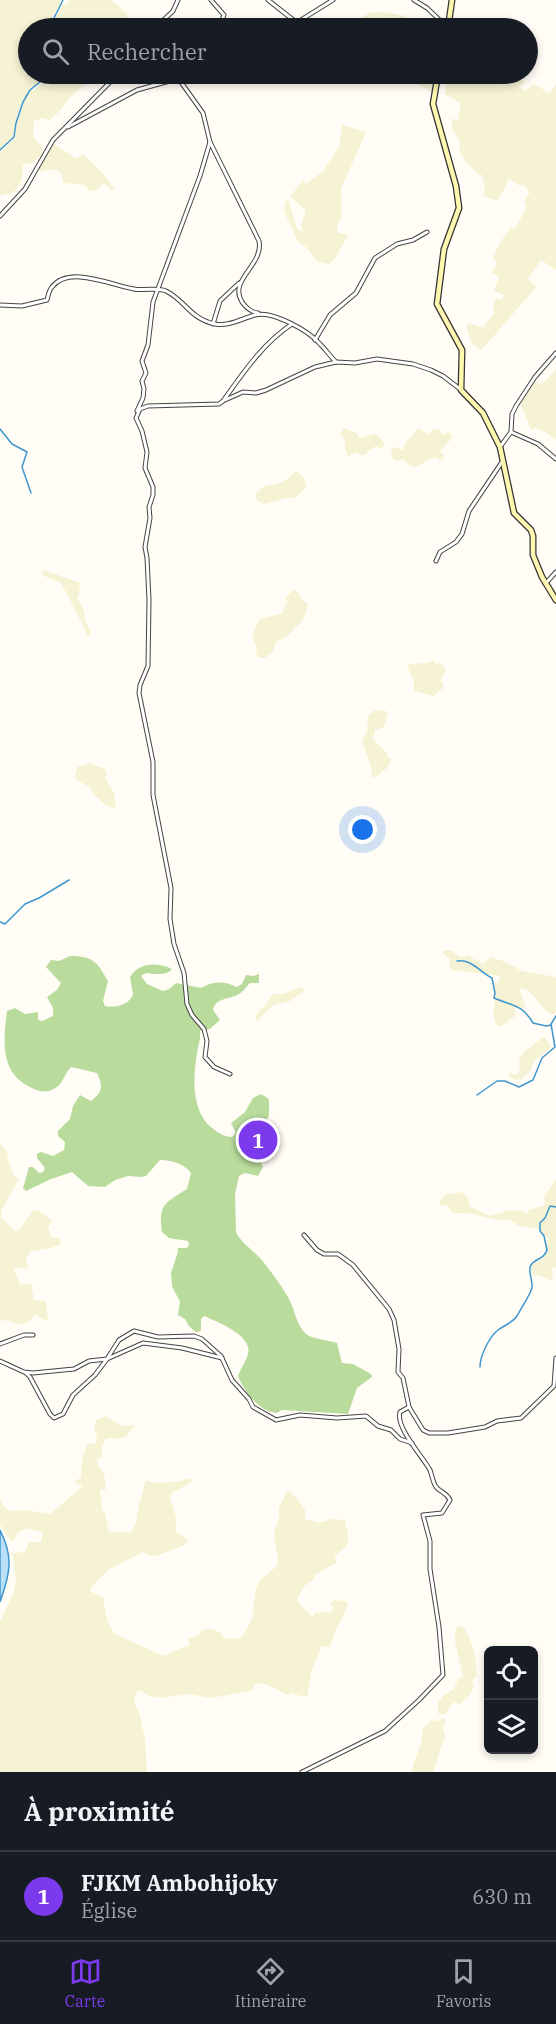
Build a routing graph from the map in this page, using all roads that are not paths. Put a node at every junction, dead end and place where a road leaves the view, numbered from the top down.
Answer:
1 (178, 0) edge
2 (211, 0) edge
3 (268, 0) edge
4 (333, 0) edge
5 (414, 0) edge
6 (452, 0) edge
7 (166, 18) edge
8 (223, 18) edge
9 (291, 18) edge
10 (303, 18) edge
11 (438, 18) edge
12 (449, 18) edge
13 (108, 84) edge
14 (158, 84) edge
15 (182, 84) edge
16 (436, 84) edge
17 (67, 127) junction
18 (210, 142) junction
19 (0, 216) edge
20 (428, 232) dead end
21 (241, 282) junction
22 (157, 291) junction
23 (0, 305) edge
24 (259, 314) junction
25 (213, 324) junction
26 (292, 324) junction
27 (315, 339) junction
28 (556, 353) edge
29 (336, 362) junction
30 (461, 390) junction
31 (224, 401) junction
32 (137, 412) junction
33 (511, 432) junction
34 (500, 447) junction
35 (556, 459) edge
36 (504, 460) junction
37 (436, 561) dead end
38 (556, 572) edge
39 (546, 583) junction
40 (556, 600) edge
41 (230, 1074) dead end
42 (304, 1235) dead end
43 (33, 1335) dead end
44 (0, 1344) edge
45 (222, 1358) junction
46 (556, 1358) edge
47 (107, 1359) junction
48 (0, 1361) edge
49 (24, 1372) junction
50 (409, 1407) junction
51 (412, 1443) junction
52 (302, 1772) edge

1 - 7 street
2 - 8 street
3 - 9 street
4 - 10 street
5 - 11 street
6 - 12 street
13 - 17 street
14 - 17 street
15 - 18 street
16 - 30 street
17 - 19 street
18 - 21 street
18 - 22 street
20 - 27 street
21 - 24 street
21 - 25 street
22 - 23 street
22 - 25 street
22 - 32 street
24 - 25 street
24 - 26 street
26 - 27 street
26 - 31 street
27 - 29 street
28 - 33 street
29 - 30 street
29 - 31 street
30 - 34 street
31 - 32 street
32 - 41 street
33 - 34 street
33 - 35 street
34 - 36 street
36 - 37 street
36 - 39 street
38 - 39 street
39 - 40 street
42 - 50 street
43 - 44 street
45 - 47 street
45 - 47 street
45 - 51 street
46 - 50 street
47 - 49 street
47 - 49 street
48 - 49 street
50 - 51 street
51 - 52 street

